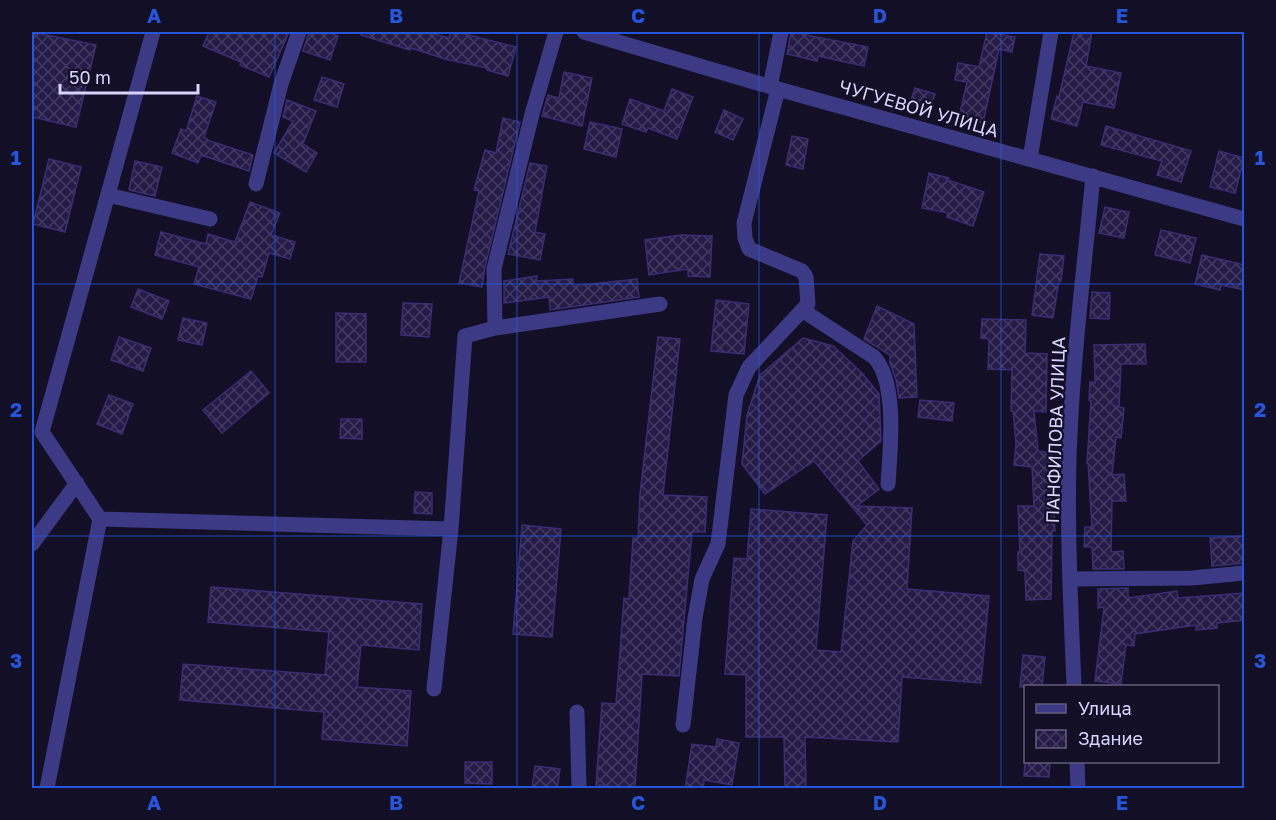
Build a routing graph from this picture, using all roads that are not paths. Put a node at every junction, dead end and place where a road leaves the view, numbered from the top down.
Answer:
1 (153, 32) edge
2 (299, 32) edge
3 (555, 32) edge
4 (584, 32) edge
5 (781, 32) edge
6 (1051, 32) edge
7 (774, 88) junction
8 (1030, 159) junction
9 (1093, 176) junction
10 (256, 184) dead end
11 (108, 195) junction
12 (210, 219) dead end
13 (1245, 219) edge
14 (660, 304) dead end
15 (802, 310) junction
16 (495, 328) junction
17 (37, 432) edge
18 (77, 483) junction
19 (888, 484) dead end
20 (100, 519) junction
21 (451, 530) junction
22 (32, 544) edge
23 (1245, 573) edge
24 (1070, 579) junction
25 (1074, 685) edge
26 (434, 689) dead end
27 (577, 712) dead end
28 (683, 725) dead end
29 (1077, 763) edge
30 (47, 789) edge
31 (579, 789) edge
32 (1078, 789) edge

1 - 11 street
2 - 10 street
3 - 16 street
4 - 7 street, ЧУГУЕВОЙ УЛИЦА
5 - 7 street
6 - 8 street
7 - 8 street, ЧУГУЕВОЙ УЛИЦА
7 - 15 street
8 - 9 street, ЧУГУЕВОЙ УЛИЦА
9 - 13 street, ЧУГУЕВОЙ УЛИЦА
9 - 24 street, ПАНФИЛОВА УЛИЦА
11 - 12 street
11 - 17 street
14 - 16 street
15 - 19 street
15 - 28 street
16 - 21 street
17 - 18 street
18 - 20 street
18 - 22 street
20 - 21 street
20 - 30 street
21 - 26 street
23 - 24 street
24 - 25 street, ПАНФИЛОВА УЛИЦА
27 - 31 street
29 - 32 street

